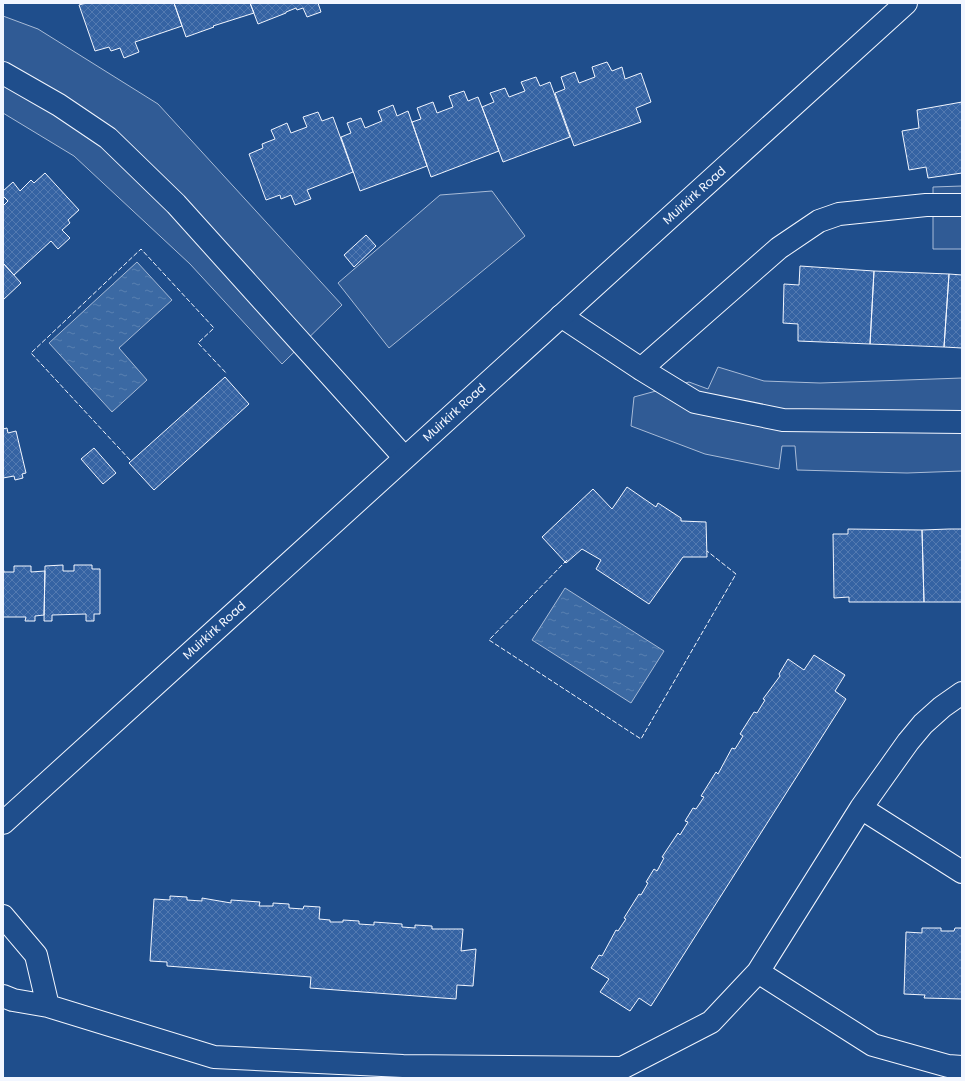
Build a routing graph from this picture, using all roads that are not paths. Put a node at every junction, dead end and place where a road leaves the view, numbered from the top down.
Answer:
1 (906, 3) edge
2 (3, 73) edge
3 (962, 206) edge
4 (561, 316) junction
5 (641, 369) junction
6 (962, 422) edge
7 (404, 457) junction
8 (962, 693) edge
9 (861, 808) junction
10 (3, 823) edge
11 (962, 872) edge
12 (3, 916) edge
13 (758, 972) junction
14 (3, 996) edge
15 (48, 1006) junction
16 (962, 1067) edge

1 - 4 main road, Muirkirk Road
2 - 7 main road
3 - 5 main road
4 - 5 main road
4 - 7 main road, Muirkirk Road
5 - 6 main road
7 - 10 main road, Muirkirk Road
8 - 9 main road
9 - 11 main road
9 - 13 main road
12 - 15 main road
13 - 15 main road
13 - 16 main road
14 - 15 main road

